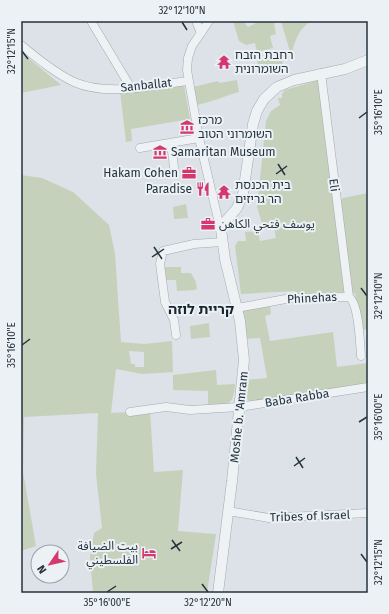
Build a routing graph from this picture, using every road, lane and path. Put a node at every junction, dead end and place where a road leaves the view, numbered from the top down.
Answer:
1 (91, 21) edge
2 (196, 21) edge
3 (209, 21) edge
4 (201, 33) junction
5 (21, 45) edge
6 (368, 60) edge
7 (321, 73) junction
8 (188, 81) junction
9 (130, 88) junction
10 (199, 138) junction
11 (171, 144) junction
12 (140, 148) dead end
13 (174, 167) dead end
14 (222, 237) junction
15 (349, 297) junction
16 (237, 308) junction
17 (176, 335) dead end
18 (362, 356) dead end
19 (368, 387) edge
20 (239, 407) junction
21 (130, 412) dead end
22 (228, 511) junction
23 (368, 514) edge
24 (218, 593) edge

1 - 9 street
2 - 4 street
3 - 4 street
4 - 8 street
5 - 9 street, Sanballat
6 - 7 street
7 - 14 street
7 - 15 street, Eli
8 - 9 street, Sanballat
8 - 10 street
10 - 11 street
10 - 14 street
11 - 12 street
11 - 13 street
14 - 16 street, Moshe b. 'Amram
14 - 17 street
15 - 16 street, Phinehas
15 - 18 street, Phinehas
16 - 20 street, Moshe b. 'Amram
19 - 20 street, Baba Rabba
20 - 21 street, Baba Rabba
20 - 22 street, Moshe b. 'Amram
22 - 23 street, Tribes of Israel
22 - 24 street, Moshe b. 'Amram

